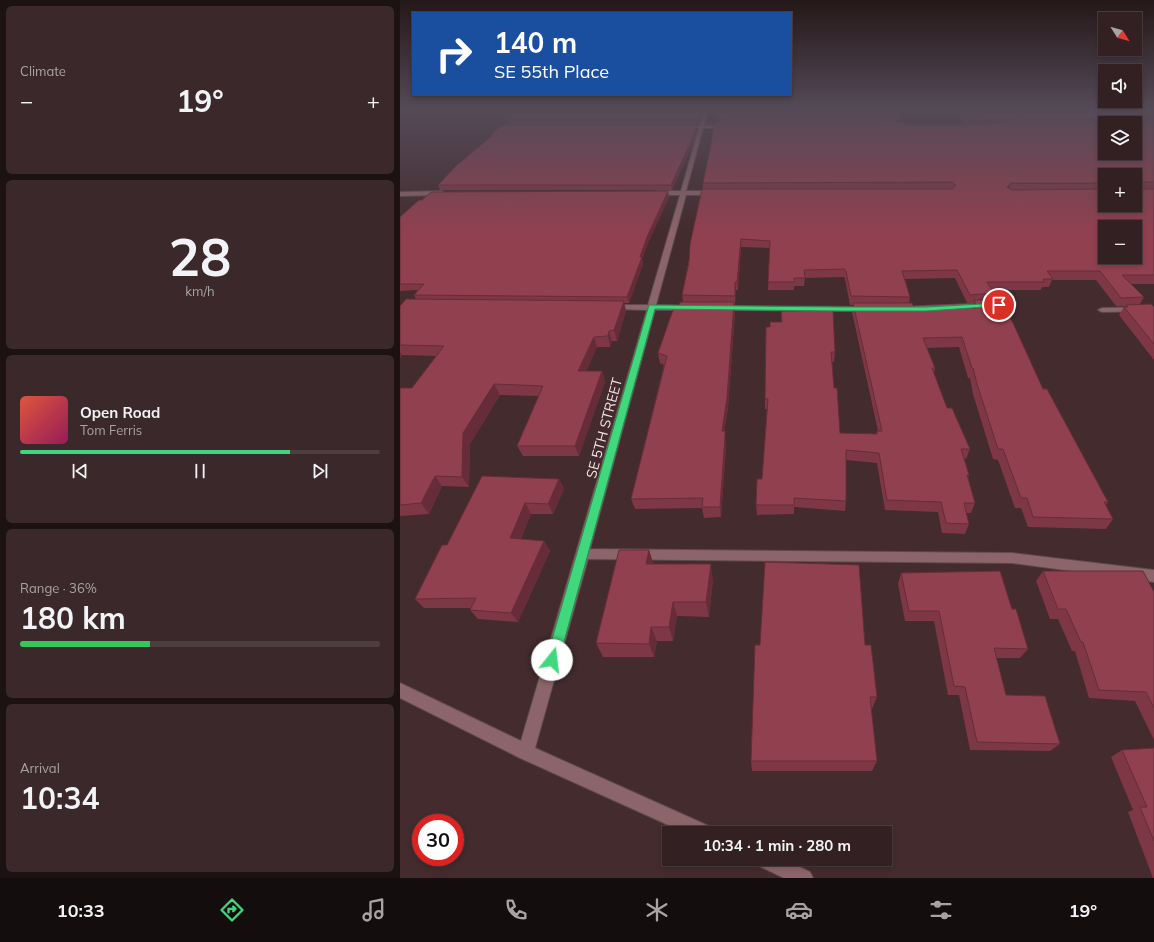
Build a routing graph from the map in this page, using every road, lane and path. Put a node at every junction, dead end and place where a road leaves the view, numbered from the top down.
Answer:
1 (694, 152) edge
2 (449, 193) edge
3 (646, 193) edge
4 (683, 193) junction
5 (721, 193) edge
6 (400, 194) edge
7 (1013, 304) dead end
8 (605, 307) edge
9 (652, 307) junction
10 (697, 308) edge
11 (713, 308) edge
12 (871, 309) edge
13 (894, 309) edge
14 (1154, 309) edge
15 (1102, 310) dead end
16 (583, 554) junction
17 (1154, 576) edge
18 (400, 690) edge
19 (526, 752) junction
20 (690, 826) edge
21 (778, 866) edge
22 (804, 878) edge

1 - 4 street, SE 5TH STREET
2 - 6 street
3 - 4 street
4 - 5 street
4 - 9 street, SE 5TH STREET
7 - 13 street
8 - 9 street
9 - 10 street
9 - 16 street, SE 5TH STREET
11 - 12 street
14 - 15 street
16 - 17 street
16 - 19 street, SE 5TH STREET
18 - 19 street
19 - 20 street
21 - 22 street

